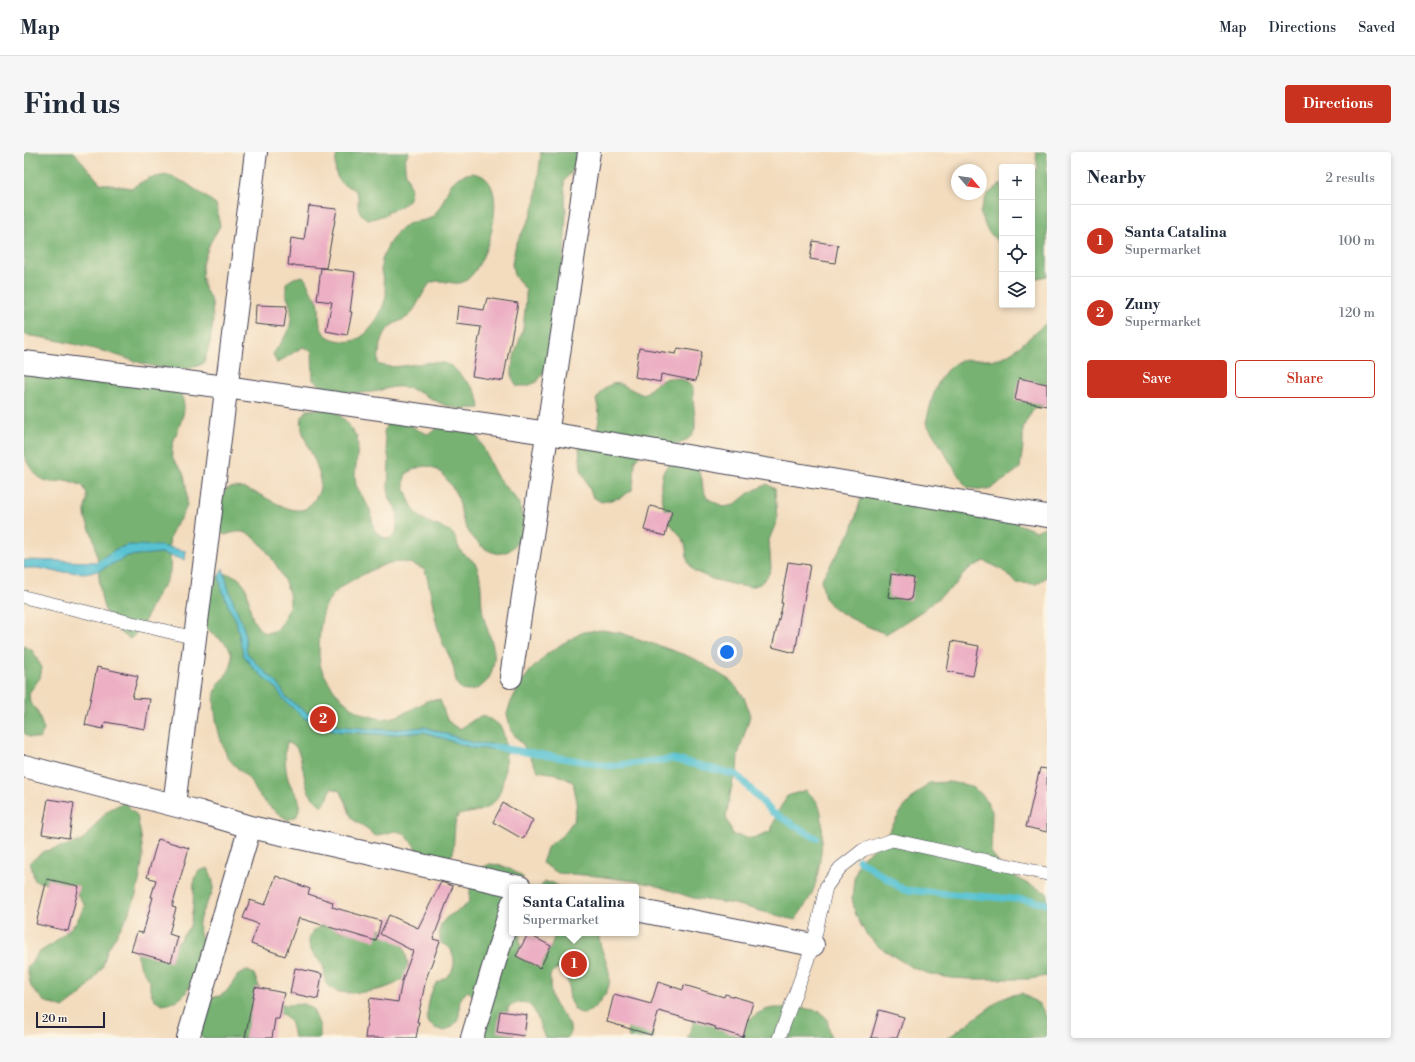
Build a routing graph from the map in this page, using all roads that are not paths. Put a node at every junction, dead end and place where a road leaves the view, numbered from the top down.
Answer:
1 (256, 152) edge
2 (589, 152) edge
3 (24, 362) edge
4 (226, 387) junction
5 (548, 433) junction
6 (1047, 516) edge
7 (24, 597) edge
8 (195, 638) junction
9 (511, 677) dead end
10 (24, 766) edge
11 (174, 805) junction
12 (250, 827) junction
13 (1047, 874) edge
14 (509, 885) edge
15 (639, 911) edge
16 (509, 914) edge
17 (812, 945) junction
18 (188, 1038) edge
19 (472, 1038) edge
20 (779, 1038) edge

1 - 4 street
2 - 5 street
3 - 4 street
4 - 5 street
4 - 8 street
5 - 6 street
5 - 9 street
7 - 8 lane
8 - 11 street
10 - 11 street
11 - 12 street
12 - 14 street
12 - 18 street
13 - 17 lane
15 - 17 street
16 - 19 street
17 - 20 lane

